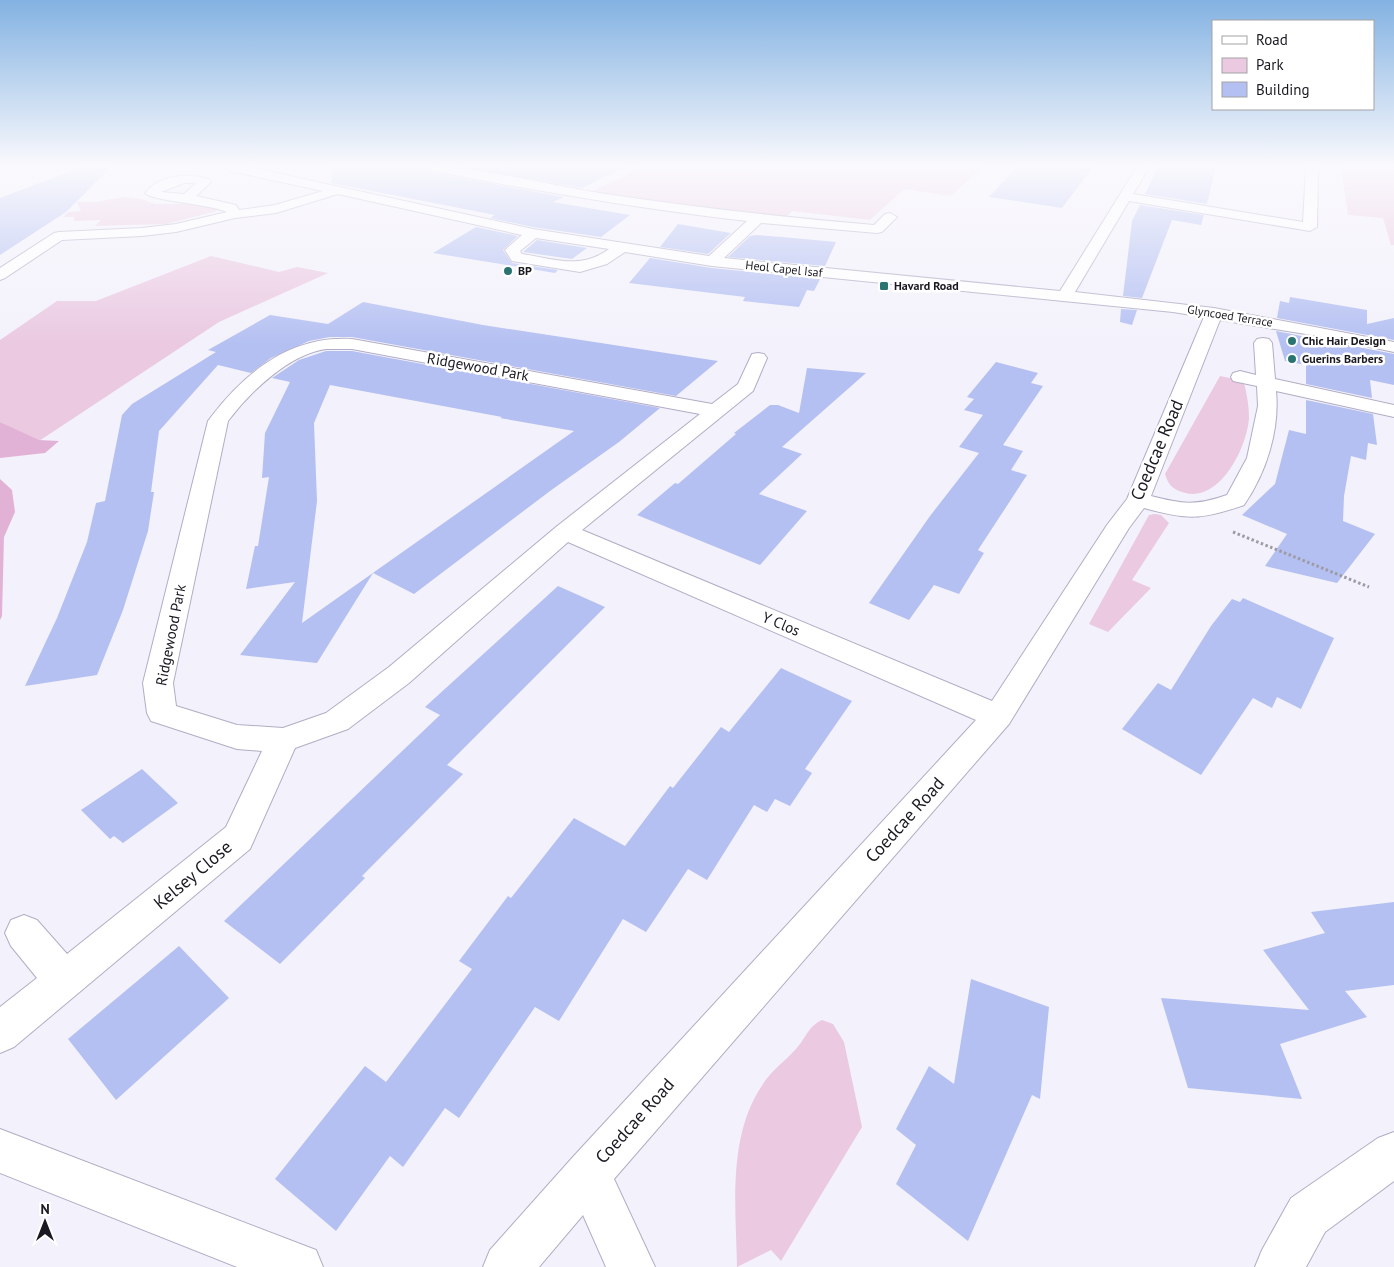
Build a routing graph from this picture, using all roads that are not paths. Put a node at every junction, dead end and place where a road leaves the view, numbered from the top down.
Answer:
1 (184, 226) edge
2 (502, 226) edge
3 (749, 226) edge
4 (843, 226) edge
5 (880, 226) edge
6 (1107, 226) edge
7 (533, 233) junction
8 (622, 247) junction
9 (712, 261) junction
10 (0, 275) edge
11 (1065, 296) junction
12 (1214, 313) junction
13 (1264, 343) dead end
14 (1394, 347) edge
15 (758, 358) dead end
16 (1240, 377) dead end
17 (1267, 384) junction
18 (716, 411) junction
19 (1394, 411) edge
20 (1138, 500) junction
21 (565, 532) junction
22 (998, 716) junction
23 (283, 740) junction
24 (24, 933) dead end
25 (64, 981) junction
26 (0, 1033) edge
27 (0, 1151) edge
28 (1394, 1154) edge
29 (588, 1174) junction
30 (299, 1267) edge
31 (507, 1267) edge
32 (631, 1267) edge
33 (1279, 1267) edge

1 - 10 street
2 - 7 street, Heol Capel Isaf
3 - 9 street
4 - 5 street
6 - 11 street
7 - 8 street, Heol Capel Isaf
7 - 8 street
8 - 9 street, Heol Capel Isaf
9 - 11 street, Heol Capel Isaf
11 - 12 street, Glyncoed Terrace
12 - 14 street, Glyncoed Terrace
12 - 20 street, Coedcae Road
13 - 17 street
15 - 18 street, Ridgewood Park
16 - 17 street
17 - 19 street
17 - 20 street
18 - 21 street, Ridgewood Park
18 - 23 street, Ridgewood Park
20 - 22 street, Coedcae Road
21 - 22 street, Y Clos
21 - 23 street, Ridgewood Park
22 - 29 street, Coedcae Road
23 - 25 street, Kelsey Close
24 - 25 street
25 - 26 street, Kelsey Close
27 - 30 street
28 - 33 street
29 - 31 street, Coedcae Road
29 - 32 street

